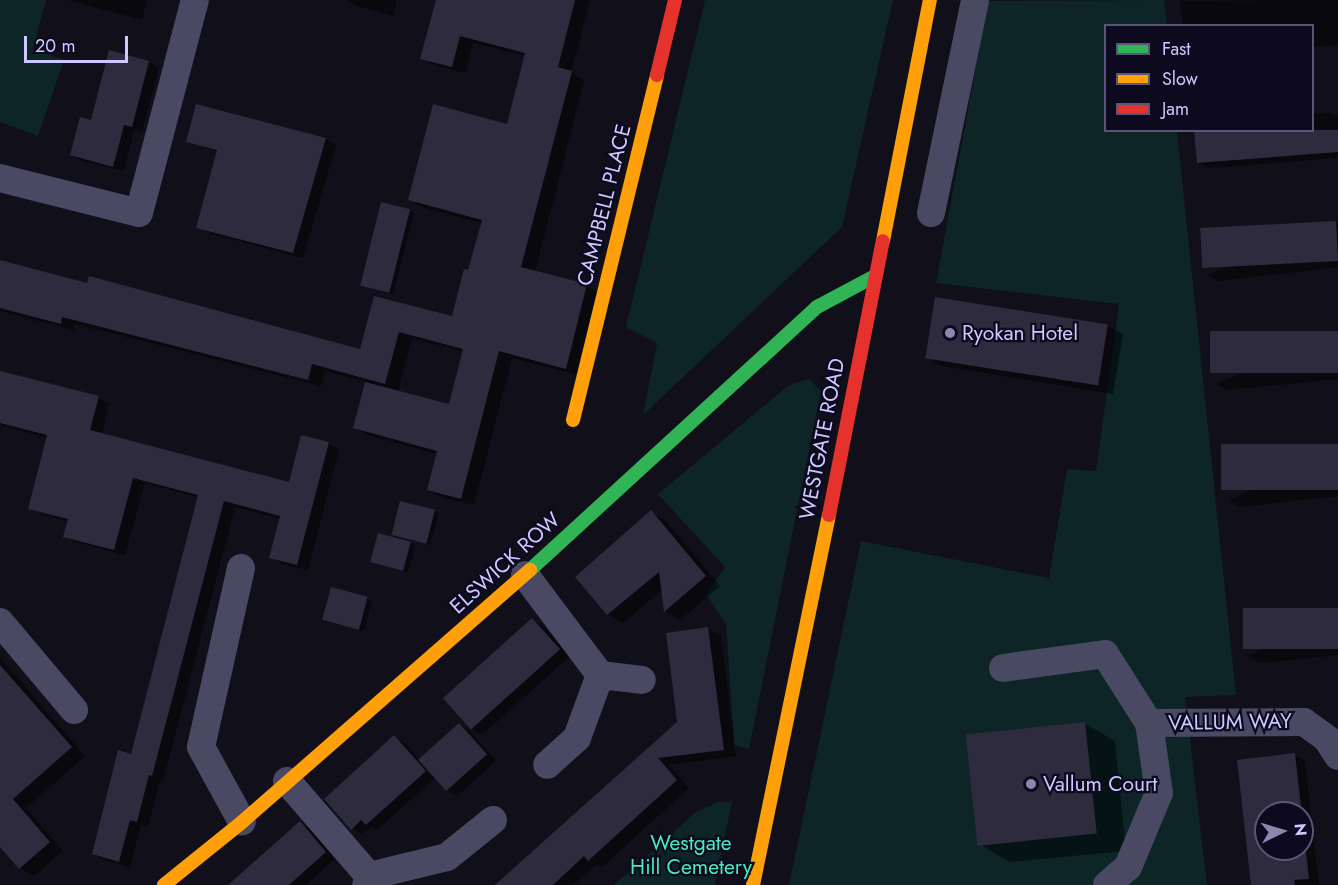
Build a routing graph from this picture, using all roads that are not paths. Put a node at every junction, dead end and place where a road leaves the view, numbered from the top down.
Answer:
1 (195, 0) edge
2 (675, 0) edge
3 (930, 0) edge
4 (975, 0) edge
5 (0, 177) edge
6 (932, 213) dead end
7 (875, 276) junction
8 (573, 420) dead end
9 (241, 568) dead end
10 (525, 575) junction
11 (0, 622) edge
12 (1003, 668) dead end
13 (600, 675) junction
14 (642, 680) dead end
15 (74, 710) dead end
16 (1149, 723) junction
17 (1338, 756) edge
18 (547, 765) dead end
19 (287, 782) junction
20 (493, 820) dead end
21 (242, 822) junction
22 (367, 881) edge
23 (164, 885) edge
24 (753, 885) edge
25 (1107, 885) edge

1 - 5 street
2 - 8 street, CAMPBELL PLACE
3 - 7 street, WESTGATE ROAD
4 - 6 street
7 - 10 street, ELSWICK ROW
7 - 24 street, WESTGATE ROAD
9 - 21 street
10 - 13 street
10 - 19 street, ELSWICK ROW
11 - 15 street
12 - 16 street, VALLUM WAY
13 - 14 street
13 - 18 street
16 - 17 street, VALLUM WAY
16 - 25 street
19 - 21 street, ELSWICK ROW
19 - 22 street
20 - 22 street
21 - 23 street, ELSWICK ROW

